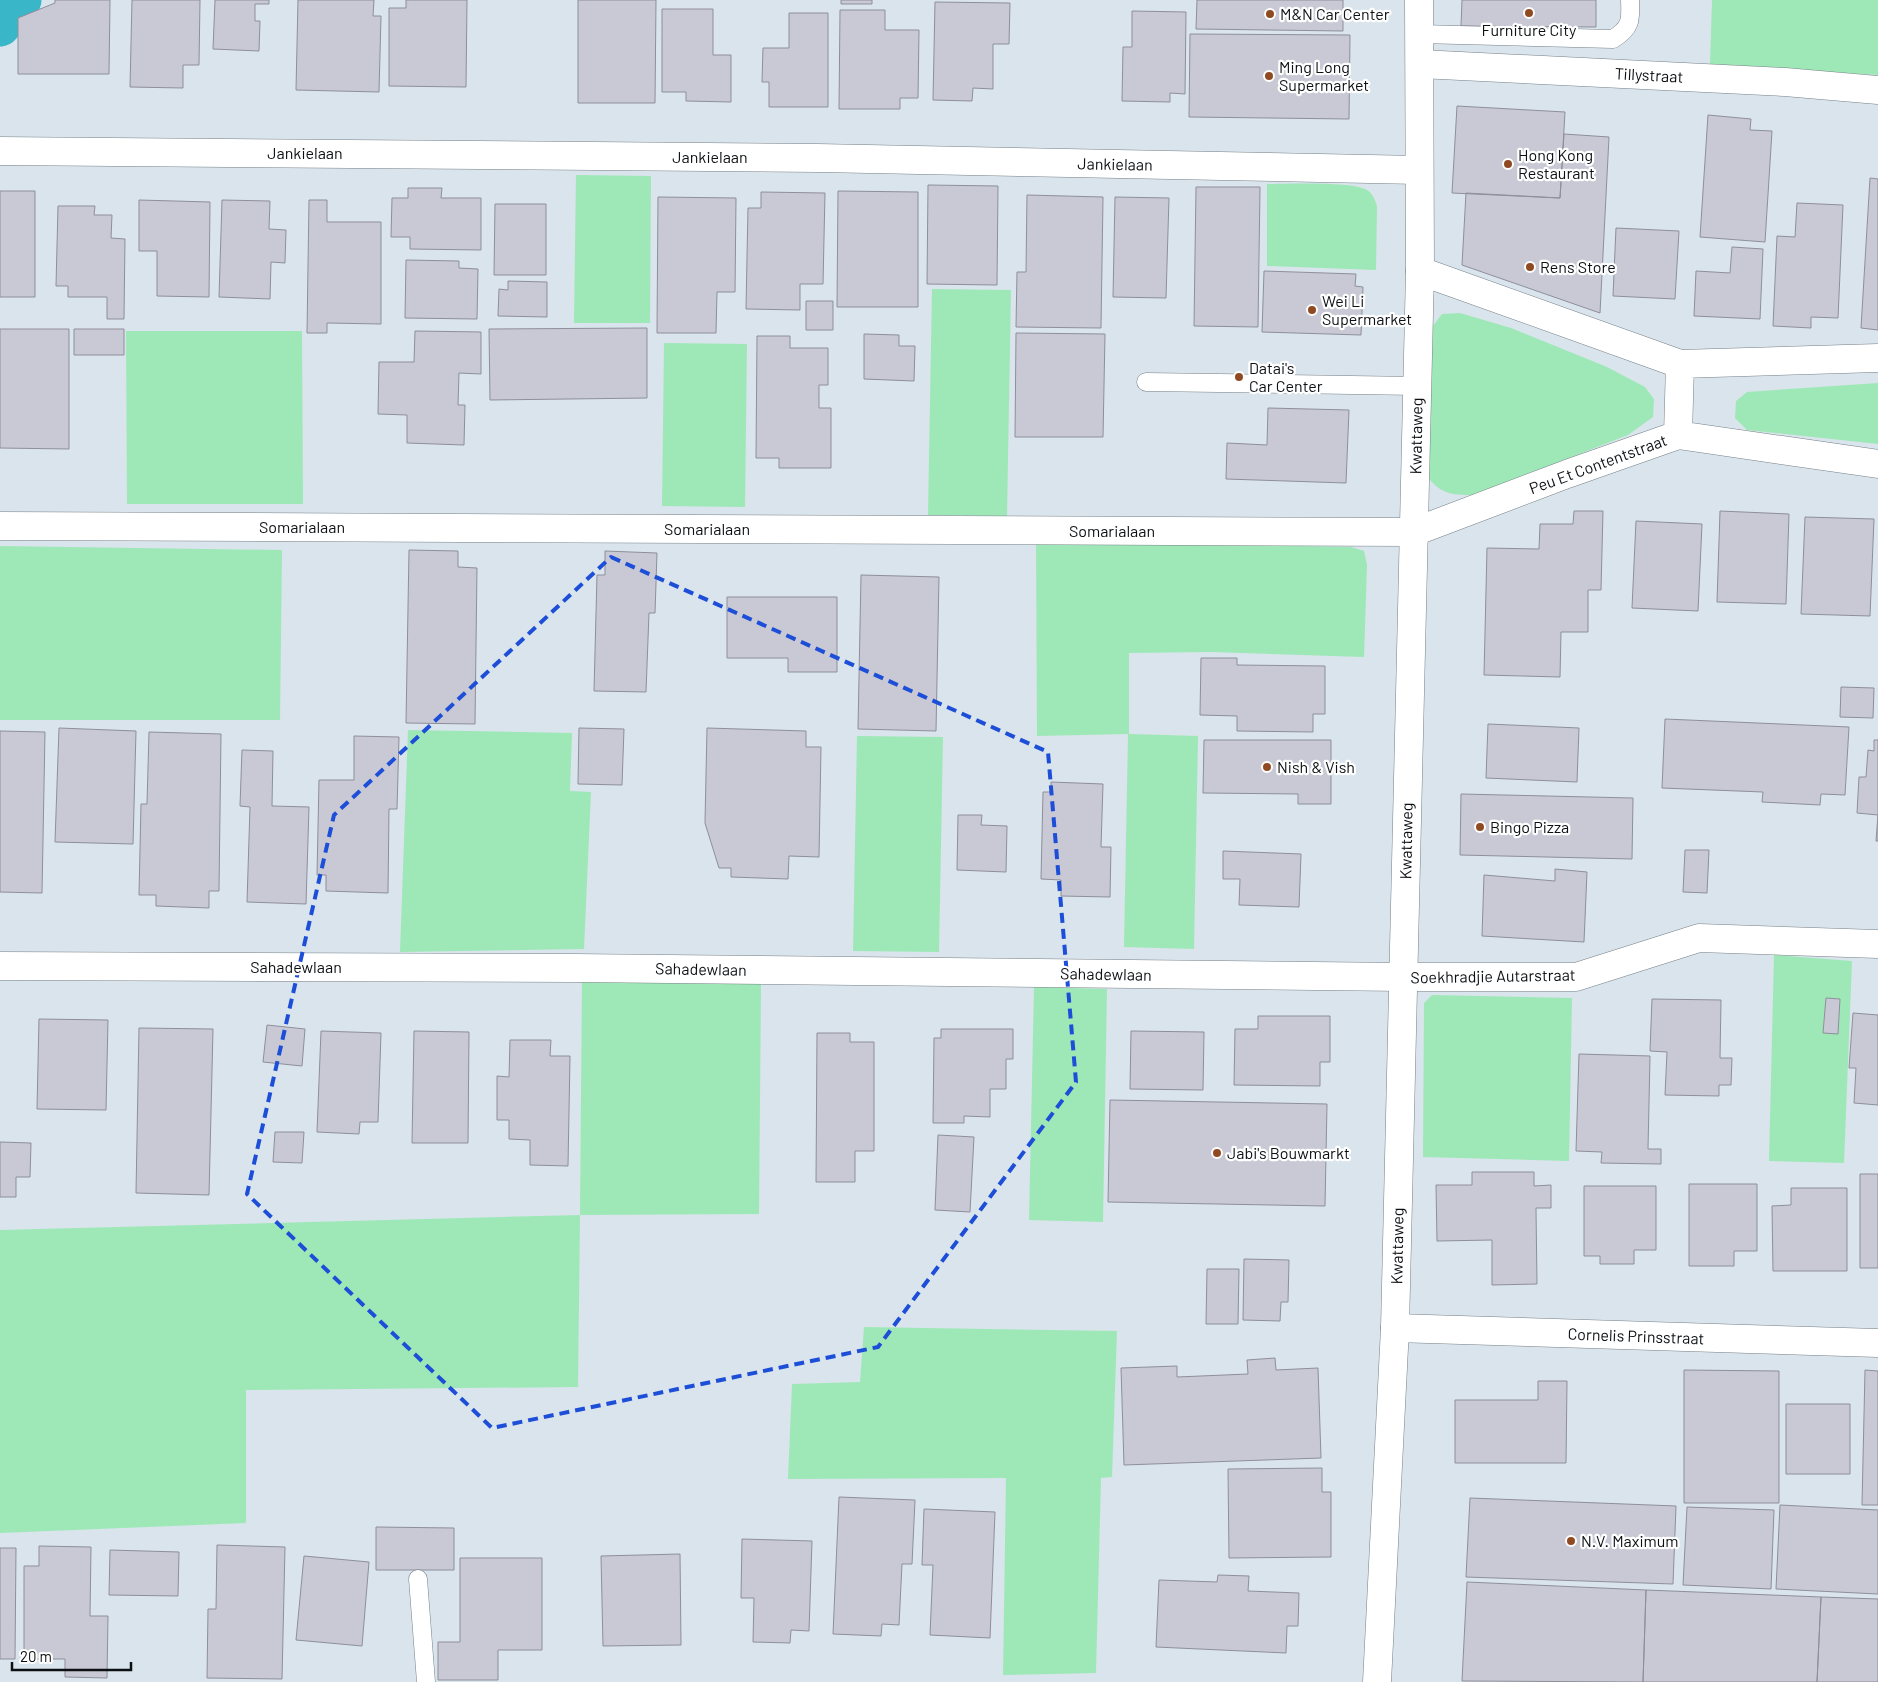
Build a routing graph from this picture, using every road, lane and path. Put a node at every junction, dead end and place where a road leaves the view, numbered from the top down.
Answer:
1 (1420, 0) edge
2 (1630, 0) edge
3 (1420, 34) junction
4 (1420, 64) junction
5 (1878, 90) edge
6 (0, 151) edge
7 (1419, 170) junction
8 (1420, 271) junction
9 (1878, 358) edge
10 (1680, 364) junction
11 (1146, 382) dead end
12 (1417, 386) junction
13 (1678, 435) junction
14 (1878, 464) edge
15 (0, 526) edge
16 (1414, 532) junction
17 (1878, 944) edge
18 (0, 966) edge
19 (1403, 977) junction
20 (1395, 1328) junction
21 (1878, 1344) edge
22 (418, 1579) dead end
23 (426, 1682) edge
24 (1377, 1682) edge

1 - 3 street, Kwattaweg
2 - 3 lane
3 - 4 street, Kwattaweg
4 - 5 street, Tillystraat
4 - 7 street, Kwattaweg
6 - 7 street, Jankielaan
7 - 8 street, Kwattaweg
8 - 10 street
8 - 12 street, Kwattaweg
9 - 10 street
10 - 13 street
11 - 12 lane
12 - 16 street, Kwattaweg
13 - 14 street, Peu Et Contentstraat
13 - 16 street, Peu Et Contentstraat
15 - 16 street, Somarialaan
16 - 19 street, Kwattaweg
17 - 19 street, Soekhradjie Autarstraat
18 - 19 street, Sahadewlaan
19 - 20 street, Kwattaweg
20 - 21 street, Cornelis Prinsstraat
20 - 24 street, Kwattaweg
22 - 23 lane

